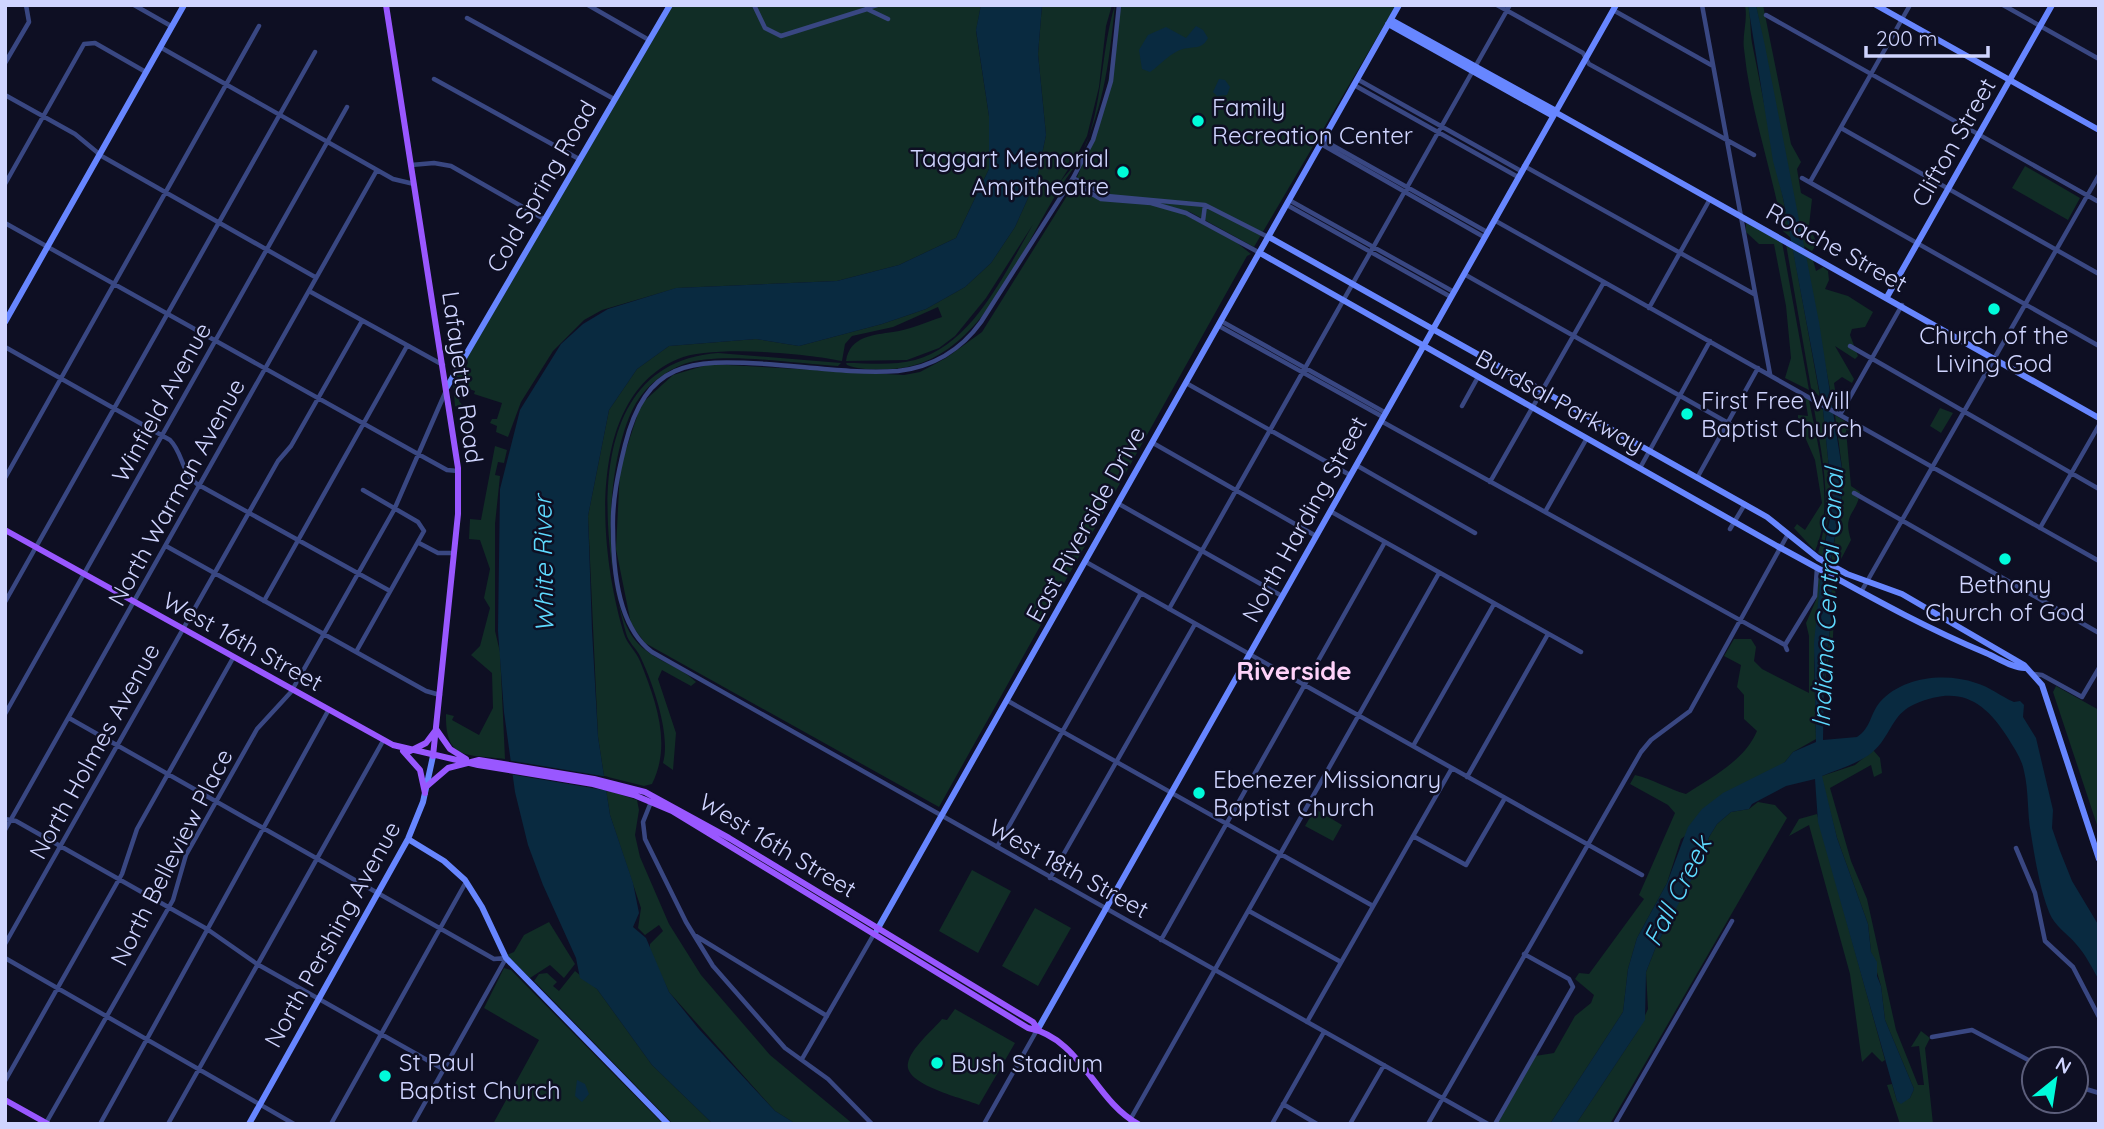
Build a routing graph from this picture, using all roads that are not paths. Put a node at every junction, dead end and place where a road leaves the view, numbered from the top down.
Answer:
1 (26, 5) edge
2 (134, 5) edge
3 (184, 5) edge
4 (386, 5) edge
5 (587, 5) edge
6 (670, 5) edge
7 (754, 5) edge
8 (877, 5) edge
9 (1119, 5) edge
10 (1399, 5) edge
11 (1497, 5) edge
12 (1702, 5) edge
13 (1876, 5) edge
14 (1910, 5) edge
15 (2003, 5) edge
16 (2052, 5) edge
17 (1508, 8) edge
18 (1614, 8) edge
19 (867, 9) junction
20 (1766, 15) dead end
21 (467, 18) dead end
22 (888, 19) dead end
23 (1902, 20) junction
24 (1390, 22) junction
25 (171, 26) junction
26 (259, 26) dead end
27 (2040, 26) junction
28 (649, 40) junction
29 (158, 46) junction
30 (315, 52) dead end
31 (1586, 58) junction
32 (2099, 59) edge
33 (5, 63) edge
34 (1714, 66) junction
35 (1474, 69) junction
36 (144, 71) junction
37 (1871, 74) junction
38 (434, 79) dead end
39 (2010, 80) junction
40 (1356, 82) junction
41 (226, 85) junction
42 (5, 95) edge
43 (614, 99) junction
44 (347, 107) dead end
45 (1555, 113) junction
46 (279, 115) junction
47 (43, 117) junction
48 (1841, 128) junction
49 (1440, 129) junction
50 (2099, 130) edge
51 (1979, 134) junction
52 (1727, 140) junction
53 (327, 142) junction
54 (1322, 142) junction
55 (98, 154) junction
56 (1754, 155) dead end
57 (579, 159) junction
58 (411, 166) junction
59 (377, 170) junction
60 (1521, 171) junction
61 (2099, 175) edge
62 (1802, 178) dead end
63 (1072, 180) junction
64 (1810, 182) junction
65 (5, 184) edge
66 (414, 184) junction
67 (1406, 189) junction
68 (1948, 189) junction
69 (166, 192) junction
70 (2087, 195) junction
71 (1710, 198) junction
72 (2099, 202) edge
73 (1288, 203) junction
74 (1205, 205) junction
75 (1741, 216) junction
76 (544, 219) junction
77 (1494, 220) junction
78 (219, 222) junction
79 (1203, 222) junction
80 (5, 223) edge
81 (1486, 234) junction
82 (1269, 237) junction
83 (1918, 243) junction
84 (47, 246) junction
85 (267, 249) junction
86 (1372, 249) junction
87 (2056, 249) junction
88 (1260, 253) junction
89 (1680, 253) junction
90 (1464, 274) junction
91 (2099, 274) edge
92 (315, 277) junction
93 (1604, 282) junction
94 (114, 284) junction
95 (1353, 285) junction
96 (309, 290) junction
97 (1452, 294) junction
98 (1755, 294) junction
99 (1887, 297) junction
100 (1343, 301) junction
101 (2026, 303) junction
102 (1902, 305) junction
103 (1649, 308) junction
104 (168, 314) junction
105 (362, 321) junction
106 (5, 322) edge
107 (1220, 323) junction
108 (1432, 329) junction
109 (1573, 336) junction
110 (216, 341) junction
111 (1710, 341) junction
112 (407, 346) junction
113 (1423, 346) junction
114 (1850, 346) dead end
115 (2099, 346) edge
116 (5, 347) edge
117 (1995, 358) junction
118 (1872, 359) junction
119 (443, 366) junction
120 (1758, 368) junction
121 (265, 369) junction
122 (1304, 370) junction
123 (1770, 374) junction
124 (1478, 377) junction
125 (61, 378) junction
126 (1186, 383) junction
127 (447, 387) junction
128 (1542, 391) junction
129 (1680, 396) junction
130 (319, 398) junction
131 (1462, 406) dead end
132 (1532, 407) junction
133 (115, 408) junction
134 (1964, 411) junction
135 (1840, 413) junction
136 (1383, 417) junction
137 (2099, 418) edge
138 (365, 423) junction
139 (1728, 424) junction
140 (2099, 425) edge
141 (1270, 431) junction
142 (163, 435) junction
143 (1587, 438) junction
144 (1153, 443) junction
145 (1649, 451) junction
146 (418, 454) junction
147 (1356, 465) junction
148 (1933, 466) junction
149 (1640, 468) junction
150 (458, 471) junction
151 (2071, 473) junction
152 (1350, 475) junction
153 (5, 478) edge
154 (1697, 478) junction
155 (1490, 482) junction
156 (200, 485) junction
157 (2099, 489) edge
158 (363, 490) dead end
159 (1237, 491) junction
160 (1854, 493) dead end
161 (1119, 504) junction
162 (1745, 504) junction
163 (395, 508) junction
164 (1330, 511) junction
165 (1545, 512) junction
166 (249, 513) junction
167 (1902, 520) junction
168 (1735, 522) junction
169 (2040, 528) junction
170 (1730, 529) dead end
171 (5, 530) edge
172 (1475, 533) dead end
173 (1789, 534) junction
174 (1316, 536) junction
175 (298, 540) junction
176 (1385, 542) junction
177 (419, 543) junction
178 (166, 546) junction
179 (36, 548) junction
180 (1780, 548) junction
181 (1203, 551) junction
182 (454, 553) junction
183 (2099, 561) edge
184 (1086, 562) junction
185 (1818, 564) junction
186 (1838, 572) junction
187 (215, 573) junction
188 (1439, 573) junction
189 (358, 574) junction
190 (84, 575) junction
191 (1868, 581) junction
192 (390, 591) junction
193 (1861, 592) junction
194 (1141, 593) junction
195 (1282, 596) junction
196 (264, 601) junction
197 (134, 602) junction
198 (5, 603) edge
199 (1494, 603) junction
200 (1170, 609) junction
201 (1739, 622) junction
202 (1195, 624) junction
203 (183, 630) junction
204 (2099, 633) edge
205 (324, 634) junction
206 (1548, 634) junction
207 (356, 652) junction
208 (1581, 652) dead end
209 (1250, 654) junction
210 (233, 658) junction
211 (2026, 668) junction
212 (2099, 668) edge
213 (2034, 674) junction
214 (1306, 686) junction
215 (292, 690) junction
216 (440, 695) junction
217 (1008, 701) junction
218 (328, 711) junction
219 (5, 714) edge
220 (1359, 716) junction
221 (69, 718) junction
222 (436, 729) junction
223 (1062, 732) junction
224 (383, 741) junction
225 (118, 745) junction
226 (1413, 746) junction
227 (399, 747) junction
228 (410, 751) junction
229 (433, 756) junction
230 (471, 762) junction
231 (1116, 762) junction
232 (1452, 768) junction
233 (168, 774) junction
234 (1467, 777) junction
235 (621, 788) junction
236 (426, 789) junction
237 (1172, 793) junction
238 (1505, 798) junction
239 (216, 801) junction
240 (651, 802) junction
241 (942, 817) junction
242 (8, 819) edge
243 (1227, 824) junction
244 (262, 827) junction
245 (5, 830) edge
246 (1413, 836) junction
247 (408, 839) junction
248 (1588, 844) junction
249 (61, 846) junction
250 (997, 847) junction
251 (2016, 848) dead end
252 (1281, 855) junction
253 (316, 858) junction
254 (2099, 859) edge
255 (1642, 875) dead end
256 (1050, 878) junction
257 (119, 879) junction
258 (466, 882) junction
259 (379, 893) junction
260 (1373, 906) junction
261 (169, 907) junction
262 (1106, 909) junction
263 (1249, 911) junction
264 (1732, 921) dead end
265 (440, 928) junction
266 (209, 930) junction
267 (876, 931) junction
268 (694, 935) junction
269 (1161, 940) junction
270 (5, 944) edge
271 (1524, 954) junction
272 (5, 958) edge
273 (506, 958) junction
274 (1341, 962) junction
275 (257, 964) junction
276 (1215, 970) junction
277 (58, 988) junction
278 (319, 999) junction
279 (107, 1016) junction
280 (827, 1016) junction
281 (2099, 1017) edge
282 (1307, 1022) junction
283 (1038, 1029) junction
284 (1324, 1032) junction
285 (381, 1034) junction
286 (1932, 1037) dead end
287 (147, 1040) junction
288 (2020, 1056) edge
289 (802, 1059) junction
290 (1384, 1065) junction
291 (443, 1069) junction
292 (198, 1070) junction
293 (5, 1081) edge
294 (1442, 1098) junction
295 (5, 1100) edge
296 (1283, 1104) junction
297 (260, 1105) junction
298 (1130, 1120) junction
299 (47, 1123) edge
300 (100, 1124) edge
301 (168, 1124) edge
302 (249, 1124) edge
303 (294, 1124) edge
304 (331, 1124) edge
305 (413, 1124) edge
306 (668, 1124) edge
307 (872, 1124) edge
308 (984, 1124) edge
309 (1138, 1124) edge
310 (1272, 1124) edge
311 (1317, 1124) edge
312 (1350, 1124) edge
313 (1428, 1124) edge
314 (1488, 1124) edge
315 (1495, 1124) edge
316 (1615, 1124) edge

1 - 33 street
2 - 25 street
3 - 25 street
4 - 58 main road, Lafayette Road
5 - 28 street
6 - 28 street, Cold Spring Road
7 - 19 street
8 - 19 street
9 - 63 street
10 - 24 street, East Riverside Drive
11 - 17 street
12 - 34 street
13 - 23 street
14 - 23 street
15 - 27 street
16 - 27 street, Clifton Street
17 - 31 street
17 - 35 street
18 - 31 street, North Harding Street
18 - 34 street
19 - 22 street
20 - 37 street
21 - 43 street
23 - 37 street
23 - 39 street
24 - 35 street, Roache Street
24 - 40 street, East Riverside Drive
25 - 29 street
26 - 41 street
27 - 32 street
27 - 39 street, Clifton Street
28 - 43 street, Cold Spring Road
29 - 36 street
29 - 41 street
30 - 46 street
31 - 45 street, North Harding Street
31 - 52 street
34 - 52 street
35 - 45 street, Roache Street
35 - 49 street
36 - 47 street
36 - 55 street
37 - 48 street
37 - 51 street
38 - 57 street
39 - 50 street
39 - 51 street, Clifton Street
40 - 49 street
40 - 54 street, East Riverside Drive
41 - 46 street
41 - 69 street
42 - 47 street
43 - 57 street, Cold Spring Road
44 - 53 street, Winfield Avenue
45 - 60 street, North Harding Street
45 - 71 street, Roache Street
46 - 53 street
46 - 78 street
47 - 55 street
47 - 65 street
48 - 64 street
48 - 68 street
49 - 60 street
49 - 67 street
51 - 68 street, Clifton Street
51 - 70 street
52 - 56 street
52 - 75 street
53 - 59 street
53 - 85 street, Winfield Avenue
54 - 67 street
54 - 73 street, East Riverside Drive
55 - 69 street
55 - 84 street
57 - 76 street, Cold Spring Road
58 - 66 main road, Lafayette Road
58 - 76 street
59 - 66 street
59 - 92 street, North Warman Avenue
60 - 77 street, North Harding Street
60 - 89 street
61 - 70 street
62 - 64 street
63 - 74 street, Burdsal Parkway
63 - 79 street, Burdsal Parkway
63 - 241 street, West 18th Street
64 - 83 street
66 - 119 main road, Lafayette Road
67 - 81 street
67 - 86 street
68 - 83 street, Clifton Street
68 - 87 street
69 - 78 street
69 - 94 street
70 - 72 street
70 - 87 street
71 - 75 street, Roache Street
71 - 89 street
73 - 82 street, East Riverside Drive
73 - 86 street
74 - 79 street
74 - 82 street, Burdsal Parkway
75 - 98 street
75 - 99 street, Roache Street
76 - 127 street, Cold Spring Road
77 - 81 street, North Harding Street
77 - 93 street
78 - 85 street
78 - 104 street
79 - 88 street, Burdsal Parkway
80 - 84 street
81 - 90 street, North Harding Street
82 - 88 street, East Riverside Drive
82 - 95 street, Burdsal Parkway
83 - 99 street, Clifton Street
83 - 101 street
84 - 94 street
84 - 106 street
85 - 92 street
85 - 110 street, Winfield Avenue
86 - 95 street
86 - 97 street
87 - 91 street
87 - 101 street
88 - 100 street, Burdsal Parkway
88 - 107 street, East Riverside Drive
89 - 98 street
89 - 103 street
90 - 97 street, North Harding Street
90 - 109 street
92 - 96 street, North Warman Avenue
93 - 103 street
93 - 109 street
94 - 104 street
94 - 125 street
95 - 100 street
95 - 108 street, Burdsal Parkway
96 - 105 street
96 - 121 street, North Warman Avenue
97 - 108 street, North Harding Street
98 - 123 street
99 - 102 street, Roache Street
100 - 113 street, Burdsal Parkway
100 - 122 street
101 - 115 street
101 - 117 street
102 - 117 street, Roache Street
102 - 118 street
103 - 111 street
104 - 110 street
104 - 133 street
105 - 112 street
105 - 130 street, North Holmes Avenue
107 - 122 street
107 - 126 street, East Riverside Drive
108 - 113 street, North Harding Street
108 - 128 street, Burdsal Parkway
109 - 128 street
109 - 129 street
110 - 121 street
110 - 142 street, Winfield Avenue
111 - 120 street
111 - 129 street
112 - 119 street
112 - 138 street
113 - 124 street, Burdsal Parkway
113 - 136 street, North Harding Street
114 - 118 street
116 - 125 street
117 - 134 street
117 - 137 street, Roache Street
118 - 134 street
118 - 135 street
119 - 127 main road, Lafayette Road
120 - 123 street
120 - 139 street
121 - 130 street
121 - 156 street, North Warman Avenue
122 - 136 street
122 - 141 street
123 - 135 street
124 - 131 street
124 - 132 street, Burdsal Parkway
125 - 133 street
125 - 153 street
126 - 141 street
126 - 144 street, East Riverside Drive
127 - 146 street, North Belleview Place
127 - 150 main road, Lafayette Road
128 - 132 street
128 - 145 street, Burdsal Parkway
129 - 139 street
129 - 145 street
130 - 138 street
130 - 166 street, North Holmes Avenue
132 - 143 street, Burdsal Parkway
132 - 155 street
133 - 142 street
133 - 179 street
134 - 148 street
134 - 151 street
135 - 148 street
136 - 147 street, North Harding Street
136 - 155 street
138 - 146 street
138 - 175 street
139 - 154 street
140 - 151 street
141 - 152 street
141 - 159 street
142 - 156 street
142 - 190 street, Winfield Avenue
143 - 149 street, Burdsal Parkway
143 - 165 street
144 - 159 street
144 - 161 street, East Riverside Drive
145 - 149 street
145 - 154 street, Burdsal Parkway
146 - 150 street
146 - 163 street, North Belleview Place
147 - 152 street, North Harding Street
147 - 172 street
148 - 167 street
148 - 169 street
149 - 168 street, Burdsal Parkway
150 - 182 main road, Lafayette Road
151 - 157 street
151 - 169 street
152 - 164 street, North Harding Street
154 - 162 street, Burdsal Parkway
155 - 165 street
156 - 166 street
156 - 178 street, North Warman Avenue
158 - 163 street
159 - 174 street
159 - 181 street
160 - 167 street
161 - 181 street
161 - 184 street, East Riverside Drive
162 - 168 street
162 - 173 street, Burdsal Parkway
163 - 177 street
163 - 189 street, North Belleview Place
164 - 174 street, North Harding Street
164 - 176 street
165 - 201 street
166 - 175 street
166 - 187 street, North Holmes Avenue
167 - 191 street
167 - 204 street
168 - 170 street
168 - 180 street, Burdsal Parkway
169 - 183 street
171 - 179 main road, West 16th Street
173 - 180 street
173 - 185 street, Burdsal Parkway
174 - 195 street, North Harding Street
175 - 189 street
175 - 196 street
176 - 188 street
176 - 214 street
177 - 182 street
177 - 192 street
178 - 187 street
178 - 197 street, North Warman Avenue
179 - 190 main road, West 16th Street
179 - 198 street
180 - 185 street, Burdsal Parkway
180 - 201 street
181 - 195 street
181 - 200 street
182 - 216 main road, Lafayette Road
184 - 194 street
184 - 217 street, East Riverside Drive
185 - 186 street, Burdsal Parkway
185 - 201 street
186 - 191 street
186 - 193 street, Burdsal Parkway
187 - 196 street
187 - 203 street, North Holmes Avenue
188 - 199 street
188 - 220 street
189 - 192 street
189 - 205 street, North Belleview Place
190 - 197 main road, West 16th Street
190 - 219 street, Winfield Avenue
191 - 193 street
191 - 211 street
192 - 207 street
193 - 211 street, Burdsal Parkway
194 - 200 street
194 - 223 street
195 - 209 street, North Harding Street
196 - 205 street
197 - 203 main road, West 16th Street
197 - 221 street, North Warman Avenue
199 - 206 street
199 - 226 street
200 - 202 street
201 - 248 street
202 - 209 street
202 - 231 street
203 - 210 main road, West 16th Street
203 - 225 street, North Holmes Avenue
205 - 207 street
205 - 215 street, North Belleview Place
206 - 208 street
206 - 234 street
207 - 216 street
209 - 214 street
209 - 237 street, North Harding Street
210 - 215 main road, West 16th Street
210 - 233 street
211 - 213 street
212 - 213 street
213 - 254 street
214 - 220 street
214 - 243 street
215 - 218 main road, West 16th Street
215 - 239 street, North Belleview Place
216 - 222 main road, Lafayette Road
217 - 223 street
217 - 241 street, East Riverside Drive
218 - 224 main road, West 16th Street
218 - 244 street
220 - 226 street
220 - 252 street
221 - 225 street
221 - 242 street, North Warman Avenue
222 - 228 main road
222 - 229 main road, Lafayette Road
222 - 230 main road
223 - 231 street
223 - 250 street
224 - 227 main road, West 16th Street
224 - 253 street
225 - 233 street
225 - 249 street, North Holmes Avenue
226 - 232 street
227 - 228 main road, West 16th Street
227 - 236 main road
228 - 229 main road, West 16th Street
229 - 230 main road, West 16th Street
229 - 236 street, North Pershing Avenue
230 - 235 main road, West 16th Street
230 - 236 main road
231 - 237 street
231 - 256 street
232 - 234 street
232 - 246 street
233 - 239 street
233 - 257 street
234 - 238 street
235 - 240 main road, West 16th Street
235 - 267 main road, West 16th Street
236 - 247 street, North Pershing Avenue
237 - 243 street
237 - 262 street, North Harding Street
238 - 246 street
238 - 248 street
239 - 244 street
239 - 261 street, North Belleview Place
240 - 267 main road, West 16th Street
240 - 268 street
241 - 250 street, West 18th Street
241 - 267 street, East Riverside Drive
242 - 245 street, North Warman Avenue
242 - 249 street
243 - 252 street
243 - 269 street
244 - 253 street
244 - 266 street
246 - 260 street
247 - 258 street
247 - 259 street, North Pershing Avenue
248 - 255 street
248 - 271 street
249 - 257 street
249 - 270 street, North Holmes Avenue
250 - 256 street, West 18th Street
251 - 281 street
252 - 260 street
252 - 263 street
253 - 259 street
253 - 275 street
256 - 262 street, West 18th Street
257 - 261 street
257 - 277 street
258 - 265 street
258 - 273 street
259 - 265 street
259 - 278 street, North Pershing Avenue
260 - 274 street
261 - 266 street
261 - 279 street, North Belleview Place
262 - 269 street, West 18th Street
262 - 283 street, North Harding Street
263 - 274 street
263 - 276 street
264 - 316 street
265 - 273 street
265 - 285 street
266 - 275 street
266 - 287 street
267 - 280 street, East Riverside Drive
267 - 283 main road, West 16th Street
268 - 280 street
268 - 289 street
269 - 276 street, West 18th Street
271 - 294 street
271 - 315 street
272 - 277 street
273 - 291 street
273 - 306 street
274 - 282 street
275 - 278 street
275 - 292 street
276 - 282 street, West 18th Street
276 - 298 street
277 - 279 street
277 - 293 street
278 - 285 street
278 - 297 street, North Pershing Avenue
279 - 287 street
279 - 299 street, North Belleview Place
280 - 289 street, East Riverside Drive
282 - 284 street, West 18th Street
283 - 298 main road, West 16th Street
283 - 308 street, North Harding Street
284 - 290 street, West 18th Street
284 - 296 street
285 - 291 street
285 - 304 street
286 - 288 street
287 - 292 street
287 - 300 street
289 - 307 street
290 - 294 street, West 18th Street
290 - 312 street
291 - 305 street
292 - 297 street
292 - 301 street
294 - 313 street
294 - 314 street, West 18th Street
295 - 299 main road
296 - 310 street
296 - 311 street
297 - 302 street, North Pershing Avenue
297 - 303 street
298 - 309 main road, West 16th Street

